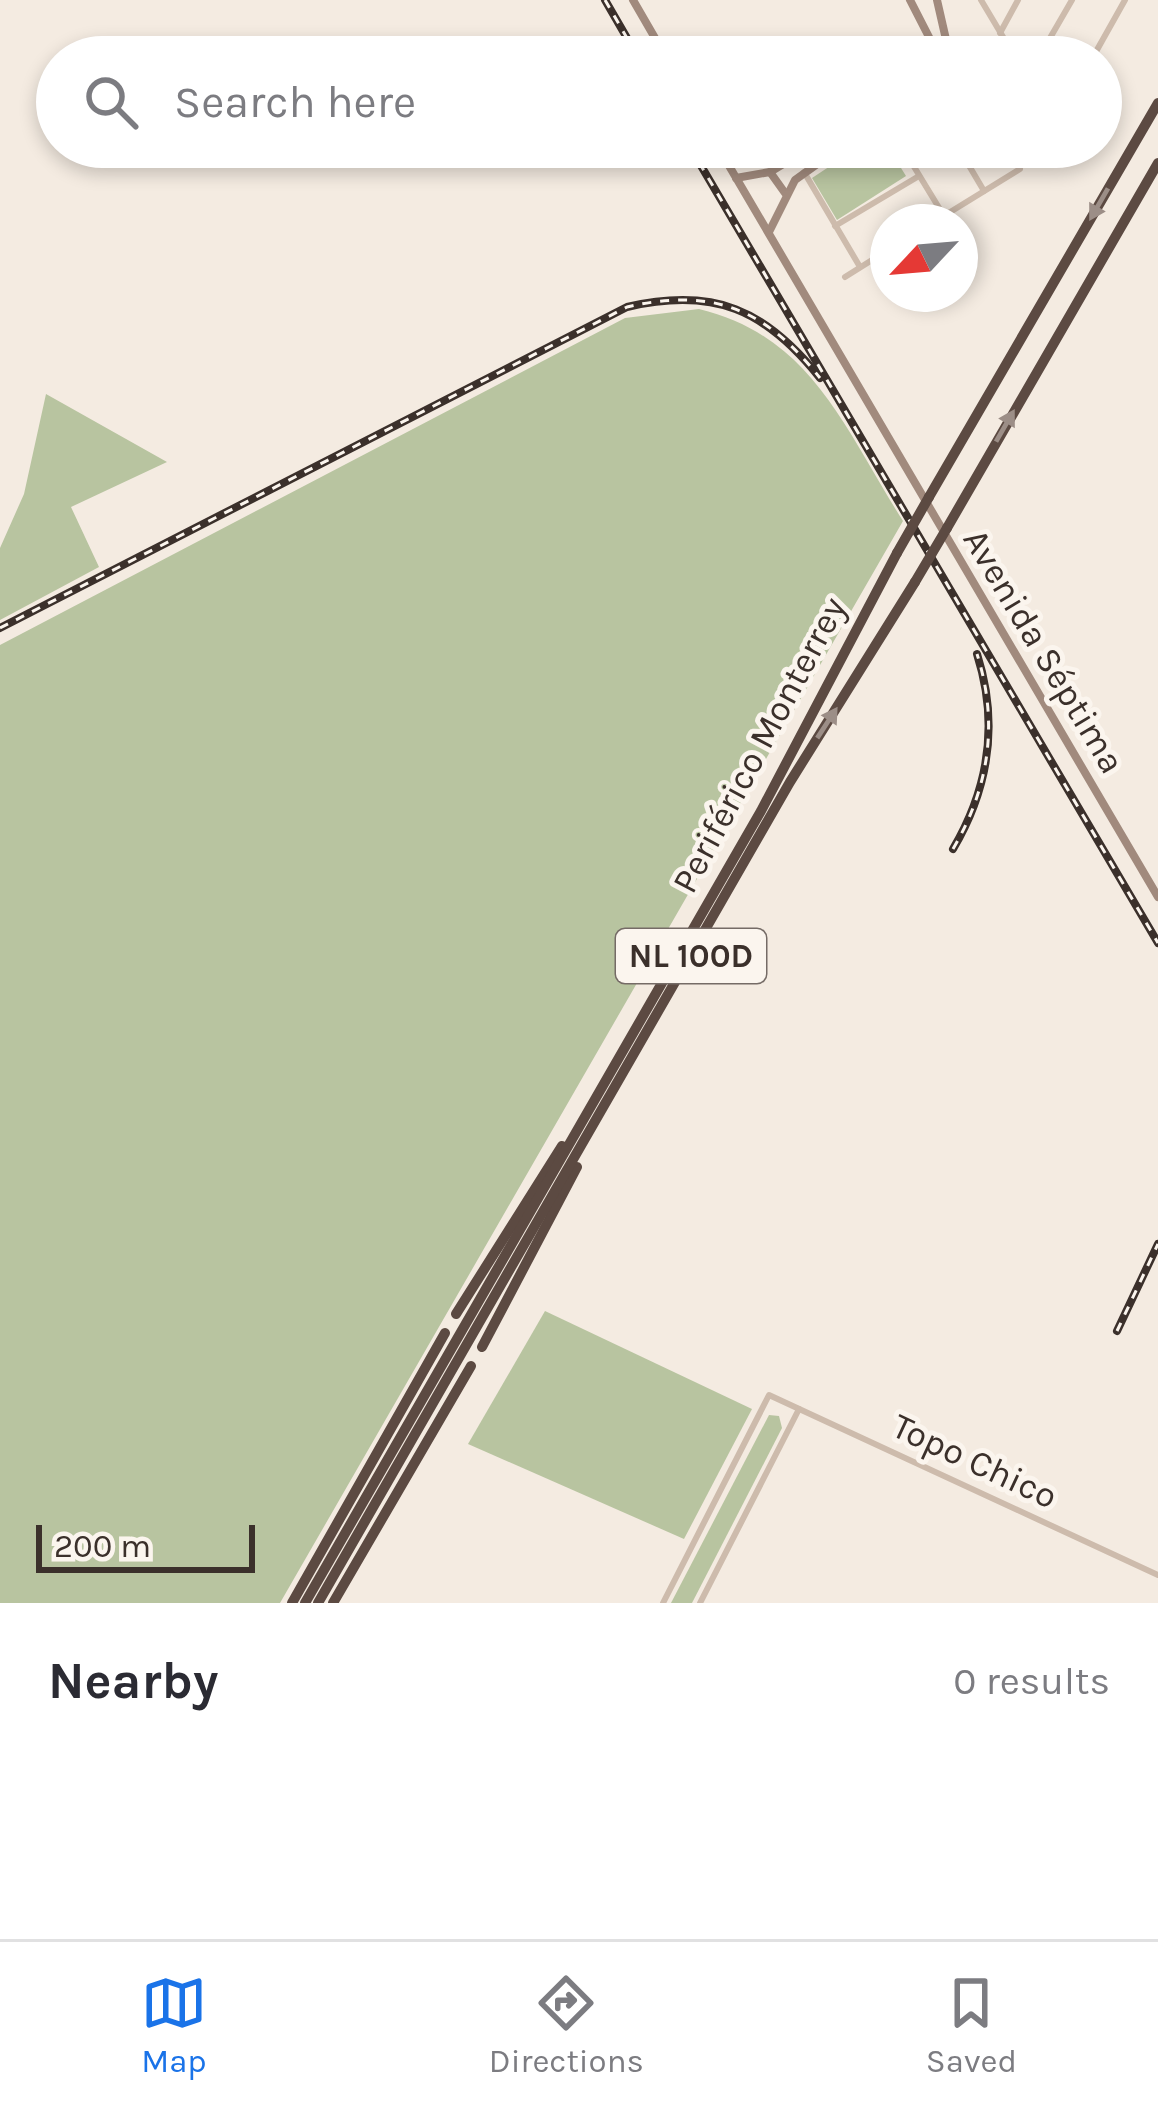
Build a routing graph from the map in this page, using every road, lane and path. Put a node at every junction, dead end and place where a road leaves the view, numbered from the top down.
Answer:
1 (634, 0) edge
2 (910, 0) edge
3 (937, 0) edge
4 (981, 0) edge
5 (1018, 0) edge
6 (1072, 0) edge
7 (1126, 0) edge
8 (1000, 33) junction
9 (654, 36) edge
10 (928, 36) edge
11 (947, 36) edge
12 (1002, 36) edge
13 (1052, 36) edge
14 (1105, 36) edge
15 (1158, 103) edge
16 (1122, 163) edge
17 (1158, 163) edge
18 (730, 168) edge
19 (777, 168) edge
20 (809, 168) edge
21 (914, 168) edge
22 (970, 168) edge
23 (1018, 168) edge
24 (1119, 168) edge
25 (804, 171) junction
26 (770, 172) junction
27 (919, 176) junction
28 (735, 178) junction
29 (984, 191) junction
30 (785, 194) junction
31 (936, 204) edge
32 (963, 204) edge
33 (835, 226) junction
34 (768, 234) junction
35 (870, 261) edge
36 (860, 267) junction
37 (844, 277) dead end
38 (924, 496) junction
39 (1158, 897) edge
40 (584, 1131) junction
41 (456, 1314) dead end
42 (445, 1333) dead end
43 (482, 1347) dead end
44 (471, 1366) dead end
45 (799, 1409) junction
46 (1158, 1574) edge
47 (292, 1603) edge
48 (305, 1603) edge
49 (318, 1603) edge
50 (333, 1603) edge
51 (663, 1603) edge
52 (700, 1603) edge

1 - 9 street
2 - 10 street
3 - 11 street
4 - 8 street
5 - 8 street
6 - 13 street
7 - 14 street
8 - 12 street
15 -> 16 highway, Periférico Monterrey / NL 100D
40 -> 17 highway, Periférico Monterrey / NL 100D, bridge
18 - 28 street, Avenida Séptima
19 - 26 street
20 - 25 street
21 - 27 street
22 - 29 street
23 - 29 street
24 -> 38 highway, Periférico Monterrey / NL 100D
25 - 30 street
25 - 33 street
26 - 28 street
26 - 30 street
27 - 31 street
27 - 33 street
28 - 34 street, Avenida Séptima
29 - 32 street
30 - 34 street
33 - 36 street
34 - 38 street, Avenida Séptima
35 - 36 street
36 - 37 street
38 - 39 street, Avenida Séptima
38 - 40 highway, Periférico Monterrey / NL 100D, bridge
40 - 41 highway
40 - 43 highway
40 - 48 highway, Periférico Monterrey / NL 100D
40 - 49 highway, Periférico Monterrey / NL 100D
42 - 47 highway
44 - 50 highway
45 - 46 street, Topo Chico
45 - 51 street, Topo Chico
45 - 52 street

